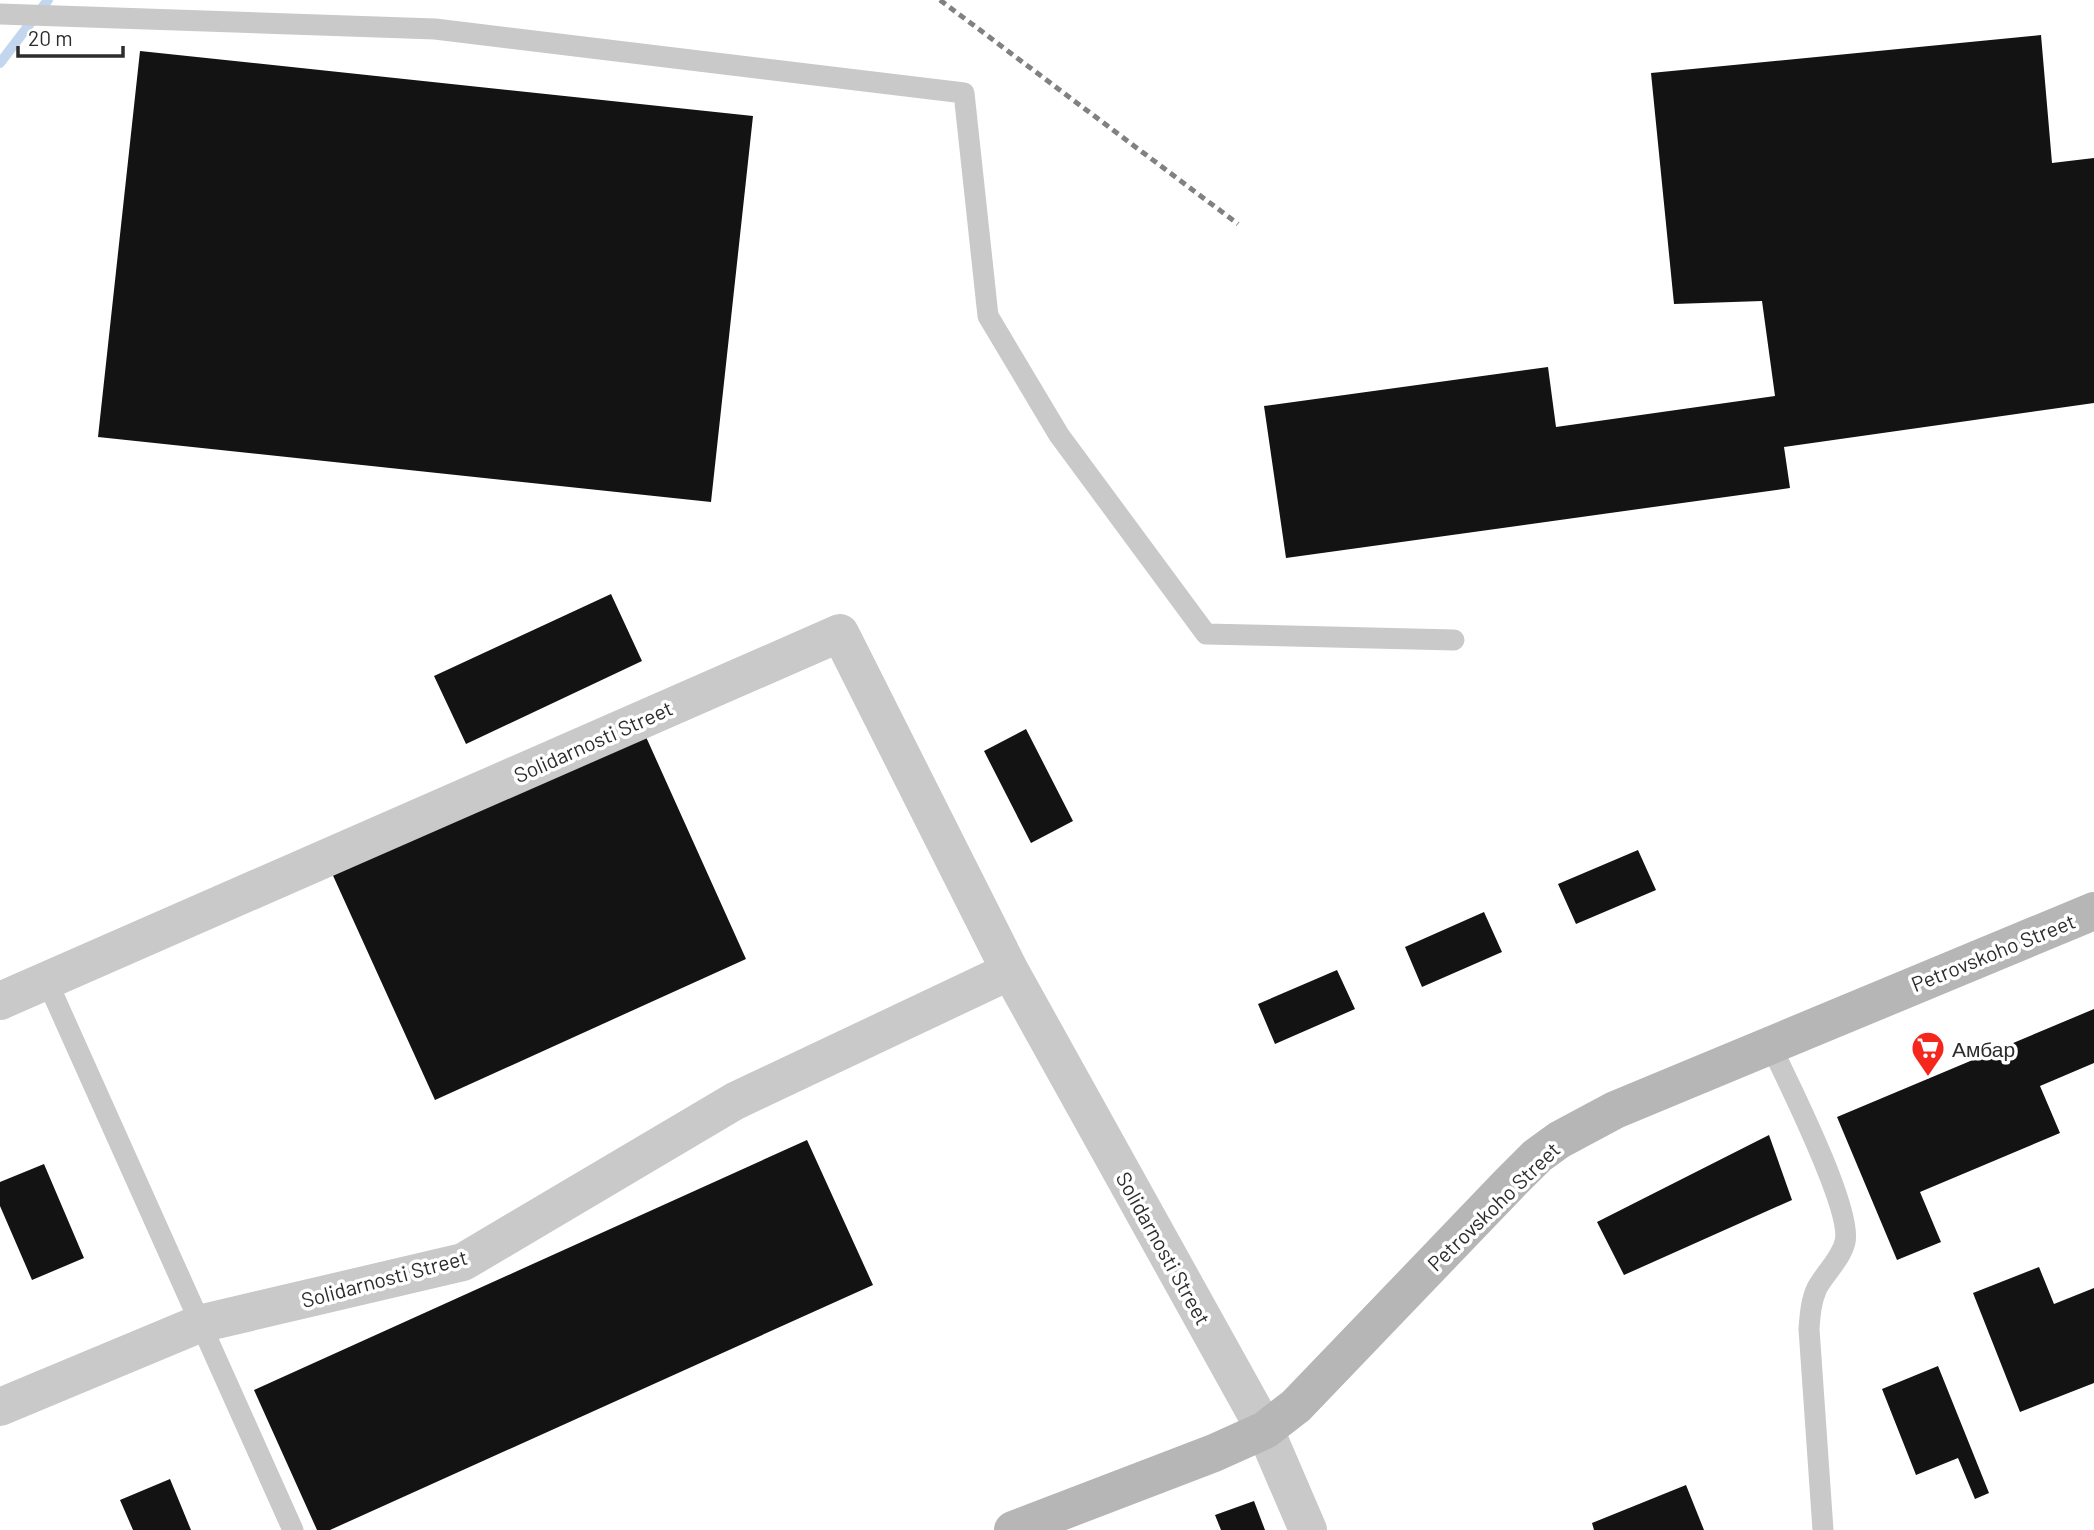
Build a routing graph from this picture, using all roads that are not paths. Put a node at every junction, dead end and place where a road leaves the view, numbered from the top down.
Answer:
1 (0, 14) edge
2 (1454, 640) dead end
3 (2094, 911) edge
4 (1010, 971) junction
5 (47, 981) junction
6 (0, 1001) edge
7 (1770, 1044) junction
8 (199, 1324) junction
9 (0, 1407) edge
10 (1265, 1430) junction
11 (293, 1530) edge
12 (1013, 1530) edge
13 (1308, 1530) edge
14 (1823, 1530) edge

1 - 2 lane
3 - 7 main road, Petrovskoho Street
4 - 5 street, Solidarnosti Street
4 - 8 street, Solidarnosti Street
4 - 10 street, Solidarnosti Street
5 - 6 street, Solidarnosti Street
5 - 8 lane
7 - 10 main road, Petrovskoho Street
7 - 14 lane
8 - 9 street, Solidarnosti Street
8 - 11 lane
10 - 12 main road, Petrovskoho Street
10 - 13 street, Solidarnosti Street

